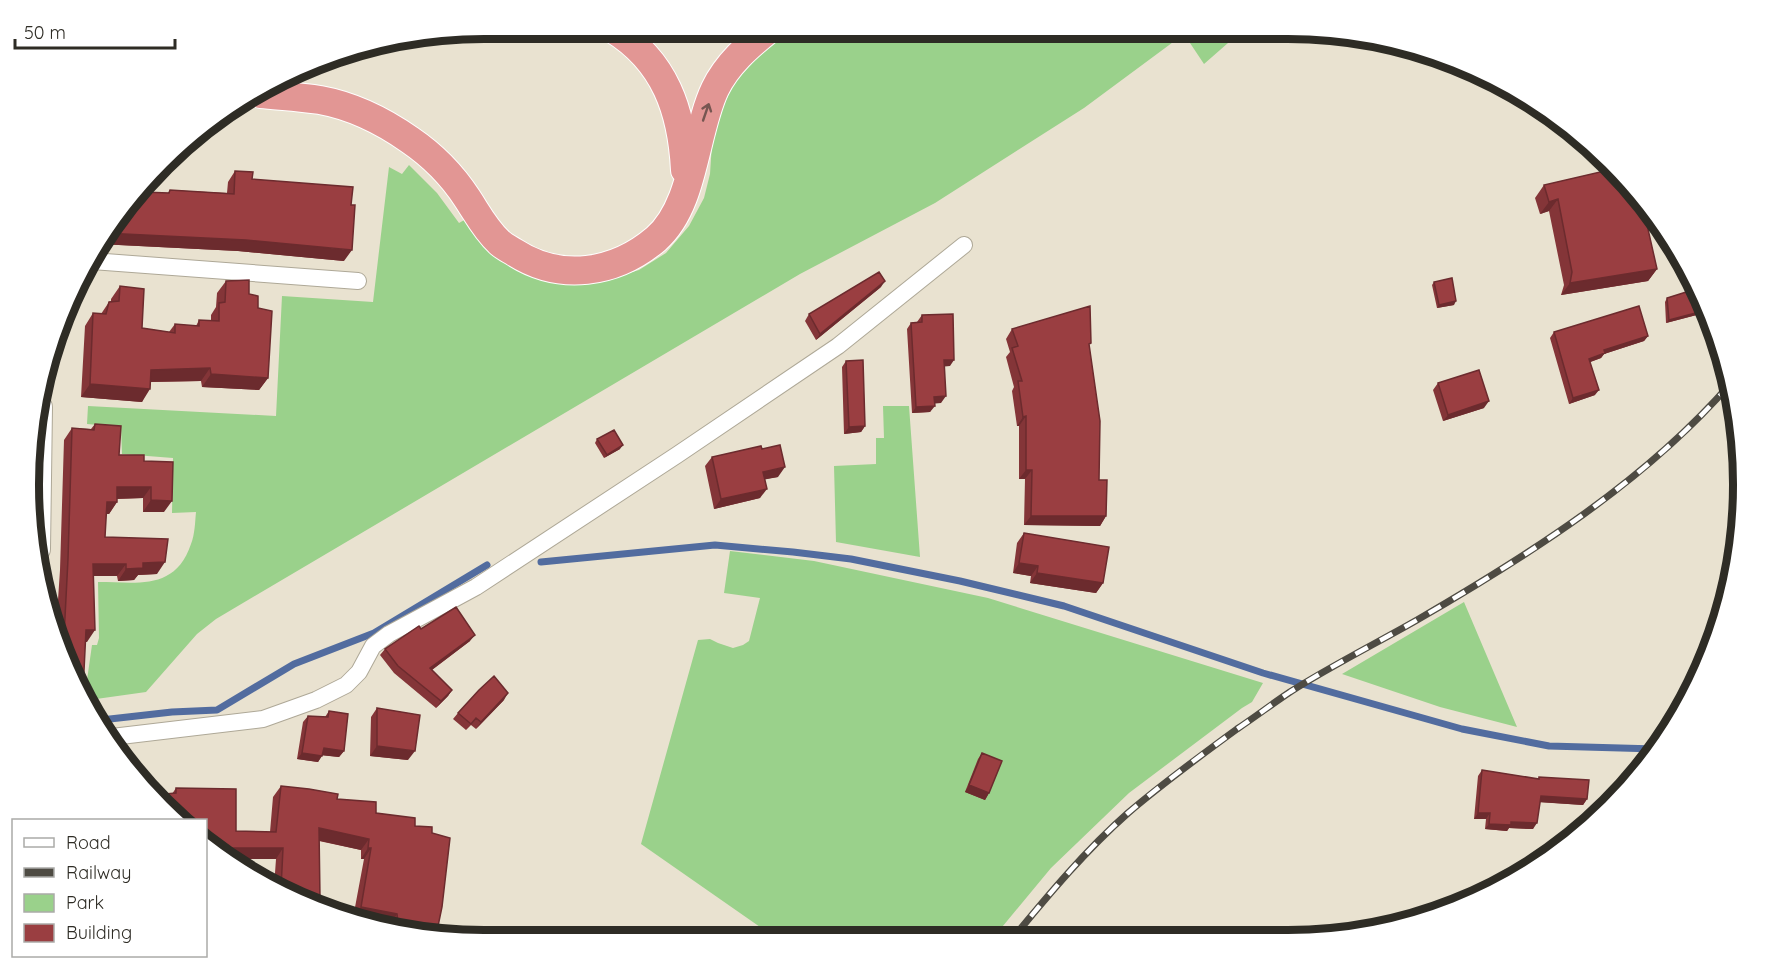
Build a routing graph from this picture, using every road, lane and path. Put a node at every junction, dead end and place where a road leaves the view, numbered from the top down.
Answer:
1 (627, 39) edge
2 (757, 39) edge
3 (269, 95) edge
4 (686, 188) junction
5 (964, 245) dead end
6 (99, 262) edge
7 (358, 281) dead end
8 (117, 736) edge

1 - 4 highway
4 -> 2 highway
3 - 4 highway
5 - 8 street
6 - 7 street

